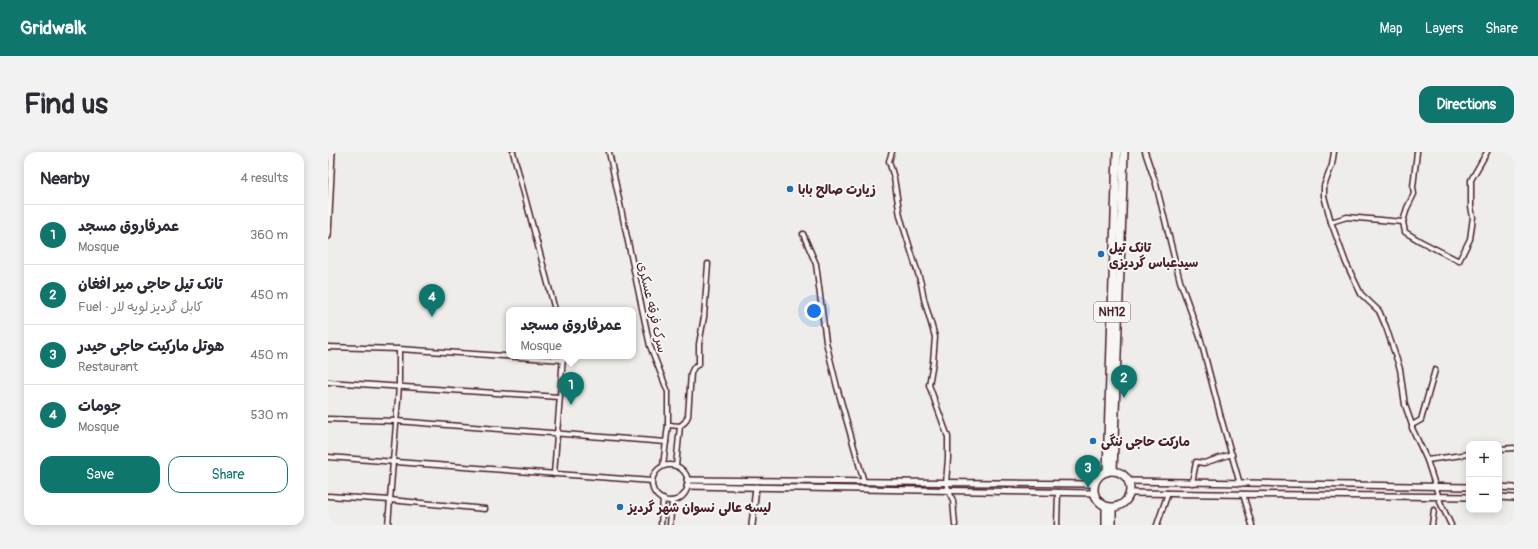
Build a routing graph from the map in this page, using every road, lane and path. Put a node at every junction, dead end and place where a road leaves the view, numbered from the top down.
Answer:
1 (332, 152) edge
2 (513, 152) edge
3 (609, 152) edge
4 (892, 152) edge
5 (1117, 152) edge
6 (1124, 152) edge
7 (1145, 152) edge
8 (1334, 152) edge
9 (1417, 152) edge
10 (1487, 152) edge
11 (1331, 222) junction
12 (1403, 222) junction
13 (803, 234) dead end
14 (328, 236) edge
15 (708, 264) dead end
16 (555, 307) edge
17 (328, 347) edge
18 (399, 349) junction
19 (506, 355) edge
20 (563, 359) edge
21 (1435, 370) dead end
22 (328, 382) edge
23 (399, 386) junction
24 (559, 397) junction
25 (328, 419) edge
26 (396, 421) junction
27 (668, 425) junction
28 (1412, 425) junction
29 (680, 426) junction
30 (556, 434) junction
31 (666, 442) junction
32 (1514, 448) edge
33 (1502, 449) edge
34 (1232, 454) junction
35 (1466, 454) edge
36 (328, 457) edge
37 (1427, 460) junction
38 (394, 461) junction
39 (664, 466) junction
40 (676, 466) junction
41 (1110, 471) junction
42 (554, 474) junction
43 (652, 481) junction
44 (1128, 481) junction
45 (864, 482) junction
46 (687, 483) junction
47 (946, 483) junction
48 (1192, 483) junction
49 (1094, 484) junction
50 (1240, 484) junction
51 (1435, 486) junction
52 (756, 487) junction
53 (1466, 487) edge
54 (1502, 487) edge
55 (1514, 488) edge
56 (949, 490) junction
57 (1058, 492) junction
58 (1094, 493) junction
59 (1130, 493) junction
60 (1168, 493) junction
61 (1243, 494) junction
62 (328, 496) edge
63 (1438, 496) junction
64 (1466, 497) edge
65 (1502, 497) edge
66 (1514, 498) edge
67 (390, 500) junction
68 (663, 500) junction
69 (672, 501) junction
70 (1109, 507) junction
71 (486, 509) dead end
72 (1434, 510) dead end
73 (388, 525) edge
74 (661, 525) edge
75 (671, 525) edge
76 (752, 525) edge
77 (955, 525) edge
78 (1056, 525) edge
79 (1106, 525) edge
80 (1112, 525) edge
81 (1157, 525) edge
82 (1252, 525) edge
83 (1432, 525) edge
84 (1451, 525) edge

1 - 14 street
2 - 16 street
3 - 27 street, سرک فرقه عسکری
4 - 47 street
5 - 41 highway, NH12
6 - 41 highway, NH12
7 - 34 street
8 - 11 street
9 - 12 street
10 - 12 street
11 - 12 street
11 - 28 street
13 - 45 street
15 - 29 street
17 - 18 street
18 - 19 street
18 - 23 street
20 - 24 street
21 - 28 street
22 - 23 street
23 - 24 street
23 - 26 street
24 - 30 street
25 - 26 street
26 - 30 street
26 - 38 street
27 - 29 street
27 - 31 street, سرک فرقه عسکری
28 - 37 street
29 - 40 street
30 - 31 street
30 - 42 street
31 - 39 street, سرک فرقه عسکری
32 - 33 street
34 - 48 street
34 - 50 street
35 - 37 street
36 - 38 street
37 - 51 street
38 - 42 street
38 - 67 street
39 - 40 street
39 - 43 street
40 - 46 street
41 - 44 highway
41 - 49 highway
42 - 43 street
43 - 68 street
44 - 48 street
44 - 59 highway
45 - 46 street
45 - 47 street
46 - 52 street
46 - 69 street
47 - 49 street
47 - 56 street
48 - 50 street
49 - 58 highway
50 - 51 street
51 - 53 street
51 - 63 street
52 - 56 street
52 - 76 street
54 - 55 street
56 - 57 street
56 - 77 street
57 - 58 street
57 - 78 street
58 - 70 highway
59 - 60 street
59 - 70 highway
60 - 61 street
60 - 81 street
61 - 63 street
61 - 82 street
62 - 67 street
63 - 64 street
63 - 84 street
65 - 66 street
67 - 71 street
67 - 73 street
68 - 69 street
68 - 74 street
69 - 75 street
70 - 79 highway
70 - 80 highway
72 - 83 street

